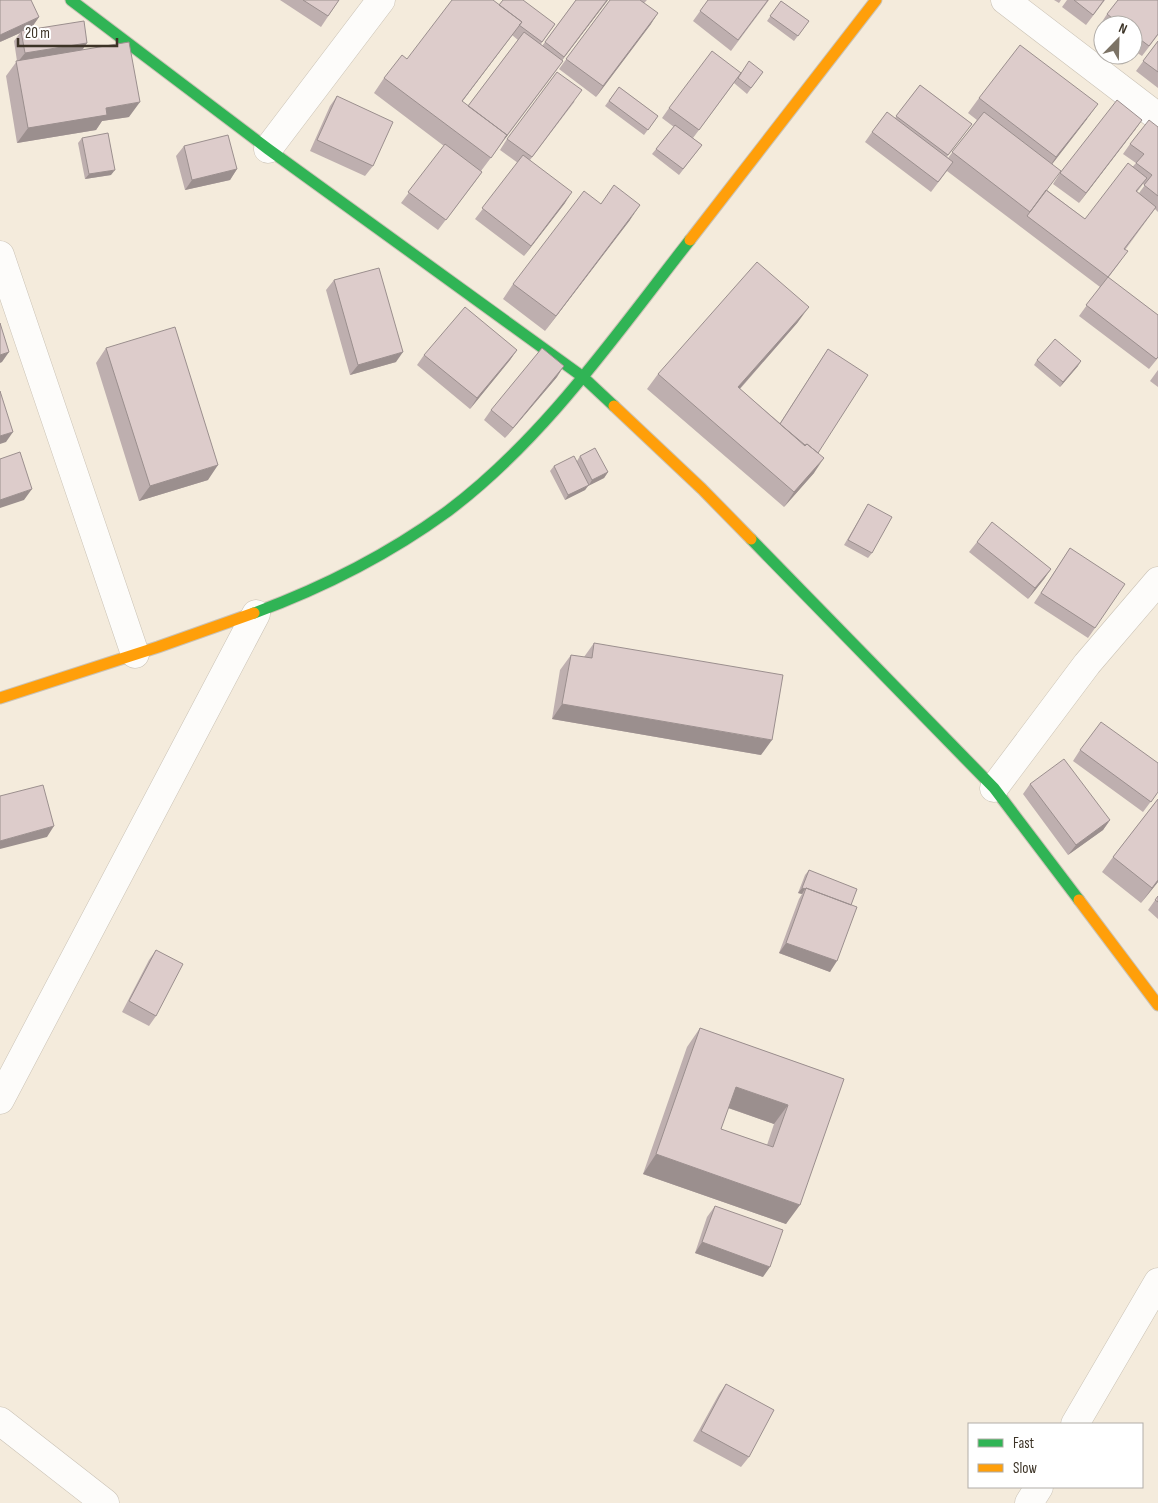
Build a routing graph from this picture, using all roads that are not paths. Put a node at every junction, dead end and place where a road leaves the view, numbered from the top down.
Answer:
1 (71, 0) edge
2 (381, 0) edge
3 (876, 0) edge
4 (1005, 0) edge
5 (1158, 117) edge
6 (268, 150) junction
7 (0, 255) edge
8 (583, 377) junction
9 (1158, 581) edge
10 (256, 614) junction
11 (135, 654) junction
12 (0, 698) edge
13 (994, 788) junction
14 (1158, 1005) edge
15 (0, 1100) edge
16 (1158, 1282) edge
17 (0, 1421) edge
18 (1076, 1423) edge
19 (1038, 1488) edge
20 (105, 1503) edge
21 (1029, 1503) edge

1 - 6 street
2 - 6 street
3 - 8 street
4 - 5 street
6 - 8 street
7 - 11 street
8 - 10 street
8 - 13 street
9 - 13 street
10 - 11 street
10 - 15 street
11 - 12 street
13 - 14 street
16 - 18 street
17 - 20 street
19 - 21 street

